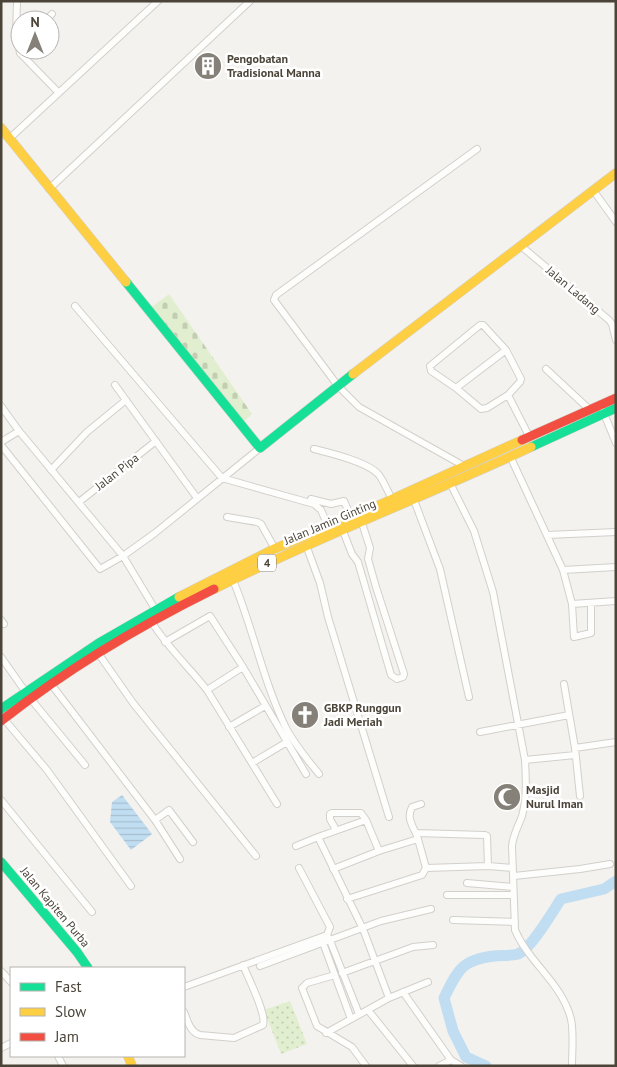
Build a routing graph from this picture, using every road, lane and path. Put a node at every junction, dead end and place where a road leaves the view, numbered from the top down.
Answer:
1 (158, 1) edge
2 (250, 1) edge
3 (27, 60) edge
4 (58, 92) junction
5 (1, 128) edge
6 (10, 138) junction
7 (477, 149) dead end
8 (616, 173) edge
9 (49, 189) junction
10 (593, 190) junction
11 (616, 222) edge
12 (521, 246) junction
13 (75, 306) dead end
14 (616, 340) edge
15 (506, 350) junction
16 (546, 369) dead end
17 (115, 385) dead end
18 (338, 386) junction
19 (456, 388) junction
20 (508, 395) junction
21 (126, 400) junction
22 (615, 403) edge
23 (1, 406) edge
24 (602, 409) junction
25 (590, 410) junction
26 (19, 431) junction
27 (529, 436) junction
28 (156, 441) junction
29 (1, 443) edge
30 (616, 443) edge
31 (260, 448) junction
32 (314, 449) dead end
33 (510, 456) junction
34 (464, 466) junction
35 (51, 470) junction
36 (446, 474) junction
37 (224, 477) junction
38 (450, 484) junction
39 (197, 498) junction
40 (392, 499) junction
41 (414, 500) junction
42 (78, 502) junction
43 (227, 517) dead end
44 (351, 517) junction
45 (362, 523) junction
46 (328, 526) junction
47 (343, 531) junction
48 (616, 532) edge
49 (547, 535) junction
50 (306, 545) junction
51 (276, 549) junction
52 (123, 556) junction
53 (368, 559) junction
54 (358, 562) junction
55 (616, 567) edge
56 (563, 570) junction
57 (233, 580) junction
58 (376, 587) junction
59 (366, 590) junction
60 (616, 601) edge
61 (591, 603) junction
62 (572, 604) junction
63 (382, 608) junction
64 (159, 610) junction
65 (373, 611) junction
66 (151, 621) junction
67 (390, 630) junction
68 (378, 634) junction
69 (574, 637) junction
70 (165, 642) junction
71 (572, 645) dead end
72 (397, 650) junction
73 (98, 653) junction
74 (385, 654) junction
75 (1, 657) edge
76 (243, 667) junction
77 (51, 684) junction
78 (564, 684) dead end
79 (207, 690) junction
80 (28, 694) junction
81 (470, 697) dead end
82 (265, 706) junction
83 (1, 709) edge
84 (570, 715) junction
85 (3, 720) edge
86 (519, 725) junction
87 (229, 727) junction
88 (480, 732) dead end
89 (287, 742) junction
90 (616, 742) edge
91 (575, 748) junction
92 (575, 756) junction
93 (525, 760) junction
94 (252, 763) junction
95 (85, 765) dead end
96 (306, 774) dead end
97 (319, 774) dead end
98 (580, 796) dead end
99 (1, 800) edge
100 (277, 804) dead end
101 (421, 804) dead end
102 (389, 817) dead end
103 (155, 820) junction
104 (366, 820) junction
105 (336, 830) junction
106 (417, 836) junction
107 (318, 837) junction
108 (193, 842) dead end
109 (296, 846) dead end
110 (379, 851) junction
111 (256, 856) dead end
112 (180, 859) dead end
113 (1, 862) edge
114 (610, 864) dead end
115 (488, 866) junction
116 (299, 868) dead end
117 (426, 868) junction
118 (513, 868) junction
119 (333, 869) junction
120 (514, 876) junction
121 (467, 883) dead end
122 (131, 886) dead end
123 (513, 887) junction
124 (447, 895) dead end
125 (513, 895) junction
126 (347, 899) junction
127 (431, 909) dead end
128 (92, 912) dead end
129 (453, 920) dead end
130 (515, 922) junction
131 (363, 929) junction
132 (325, 939) junction
133 (433, 945) dead end
134 (375, 961) junction
135 (243, 965) junction
136 (260, 966) dead end
137 (87, 967) edge
138 (1, 971) edge
139 (342, 973) junction
140 (335, 975) junction
141 (10, 981) edge
142 (428, 982) dead end
143 (185, 987) edge
144 (403, 992) junction
145 (389, 998) junction
146 (368, 1010) junction
147 (359, 1014) junction
148 (185, 1015) edge
149 (350, 1019) junction
150 (326, 1033) junction
151 (451, 1060) junction
152 (366, 1066) edge
153 (413, 1066) edge
154 (439, 1066) edge
155 (461, 1066) edge
156 (572, 1066) edge

1 - 4 street
2 - 9 street
3 - 4 street
4 - 6 street
5 - 6 main road
6 - 9 main road
7 - 18 street
8 - 10 main road
9 - 31 main road
10 - 11 street
10 - 12 main road
12 - 14 street, Jalan Ladang
12 - 18 main road
13 - 37 street
15 - 19 street
15 - 19 street
15 - 20 street
16 - 25 street
17 - 21 street
18 - 31 main road
18 - 34 street
19 - 20 street
20 - 27 street
21 - 28 street
21 - 35 street
22 - 24 main road, Jalan Jamin Ginting / 4
23 - 26 street
24 - 25 main road, Jalan Jamin Ginting / 4
24 - 30 street
24 - 33 main road, Jalan Jamin Ginting / 4
25 - 27 main road, Jalan Jamin Ginting / 4
26 - 29 street
26 - 35 street
27 - 34 main road, Jalan Jamin Ginting / 4
28 - 39 street
28 - 42 street, Jalan Pipa
29 - 52 street
31 - 37 street
32 - 40 street
33 - 38 main road, Jalan Jamin Ginting / 4
33 - 49 street
34 - 36 main road, Jalan Jamin Ginting / 4
35 - 42 street
36 - 38 street
36 - 40 main road, Jalan Jamin Ginting / 4
37 - 39 street
37 - 44 street
37 - 46 street
38 - 41 main road, Jalan Jamin Ginting / 4
38 - 86 street
39 - 52 street
40 - 44 main road, Jalan Jamin Ginting / 4
41 - 45 main road, Jalan Jamin Ginting / 4
41 - 81 street
42 - 52 street
43 - 51 street
44 - 46 main road, Jalan Jamin Ginting / 4
45 - 47 main road, Jalan Jamin Ginting / 4
45 - 53 street
46 - 51 main road, Jalan Jamin Ginting / 4
47 - 50 main road, Jalan Jamin Ginting / 4
47 - 54 street
48 - 49 street
49 - 56 street
50 - 57 main road, Jalan Jamin Ginting / 4
50 - 102 street
51 - 64 main road, Jalan Jamin Ginting / 4
52 - 64 street
53 - 54 street
53 - 58 street
54 - 59 street
55 - 56 street
56 - 62 street
57 - 64 main road, Jalan Jamin Ginting / 4
57 - 97 street
58 - 59 street
58 - 63 street
59 - 65 street
60 - 61 street
61 - 62 street
61 - 69 street
62 - 69 street
63 - 65 street
63 - 67 street
64 - 66 main road, Jalan Jamin Ginting / 4
64 - 80 main road, Jalan Jamin Ginting / 4
65 - 68 street
66 - 70 street
66 - 73 main road, Jalan Jamin Ginting / 4
67 - 68 street
67 - 72 street
68 - 74 street
69 - 71 street
70 - 76 street
70 - 79 street
72 - 74 street
72 - 74 street
73 - 77 main road, Jalan Jamin Ginting / 4
73 - 111 street
75 - 80 street
76 - 79 street
76 - 82 street
77 - 80 main road, Jalan Jamin Ginting / 4
77 - 103 street
78 - 84 street
79 - 87 street
80 - 83 main road, Jalan Jamin Ginting / 4
80 - 85 main road, Jalan Jamin Ginting / 4
80 - 95 street
82 - 87 street
82 - 89 street
84 - 86 street
84 - 91 street
85 - 122 street
86 - 88 street
86 - 93 street
87 - 94 street
89 - 94 street
89 - 96 street
90 - 91 street
91 - 92 street
92 - 93 street
92 - 98 street
93 - 118 street
94 - 100 street
99 - 128 street
101 - 106 street
103 - 108 street
103 - 112 street
104 - 105 street
104 - 105 street
104 - 110 street
105 - 107 street
106 - 110 street
106 - 115 street
106 - 117 street
107 - 109 street
107 - 119 street
110 - 119 street
113 - 137 main road, Jalan Kapiten Purba
114 - 120 street
115 - 117 street
115 - 118 street
116 - 132 street
117 - 126 street
118 - 120 street
119 - 126 street
120 - 123 street
121 - 123 street
123 - 125 street
124 - 125 street
125 - 130 street
126 - 131 street
127 - 131 street
129 - 130 street
130 - 156 street
131 - 132 street
131 - 134 street
132 - 135 street
132 - 136 street
132 - 139 street
132 - 140 street
133 - 134 street
134 - 139 street
134 - 145 street
135 - 143 street
135 - 148 street
138 - 141 street
139 - 147 street
140 - 149 street
140 - 150 street
142 - 144 street
144 - 145 street
144 - 151 street
145 - 146 street
146 - 147 street
146 - 153 street
147 - 149 street
149 - 150 street
150 - 152 street
151 - 154 street
151 - 155 street

